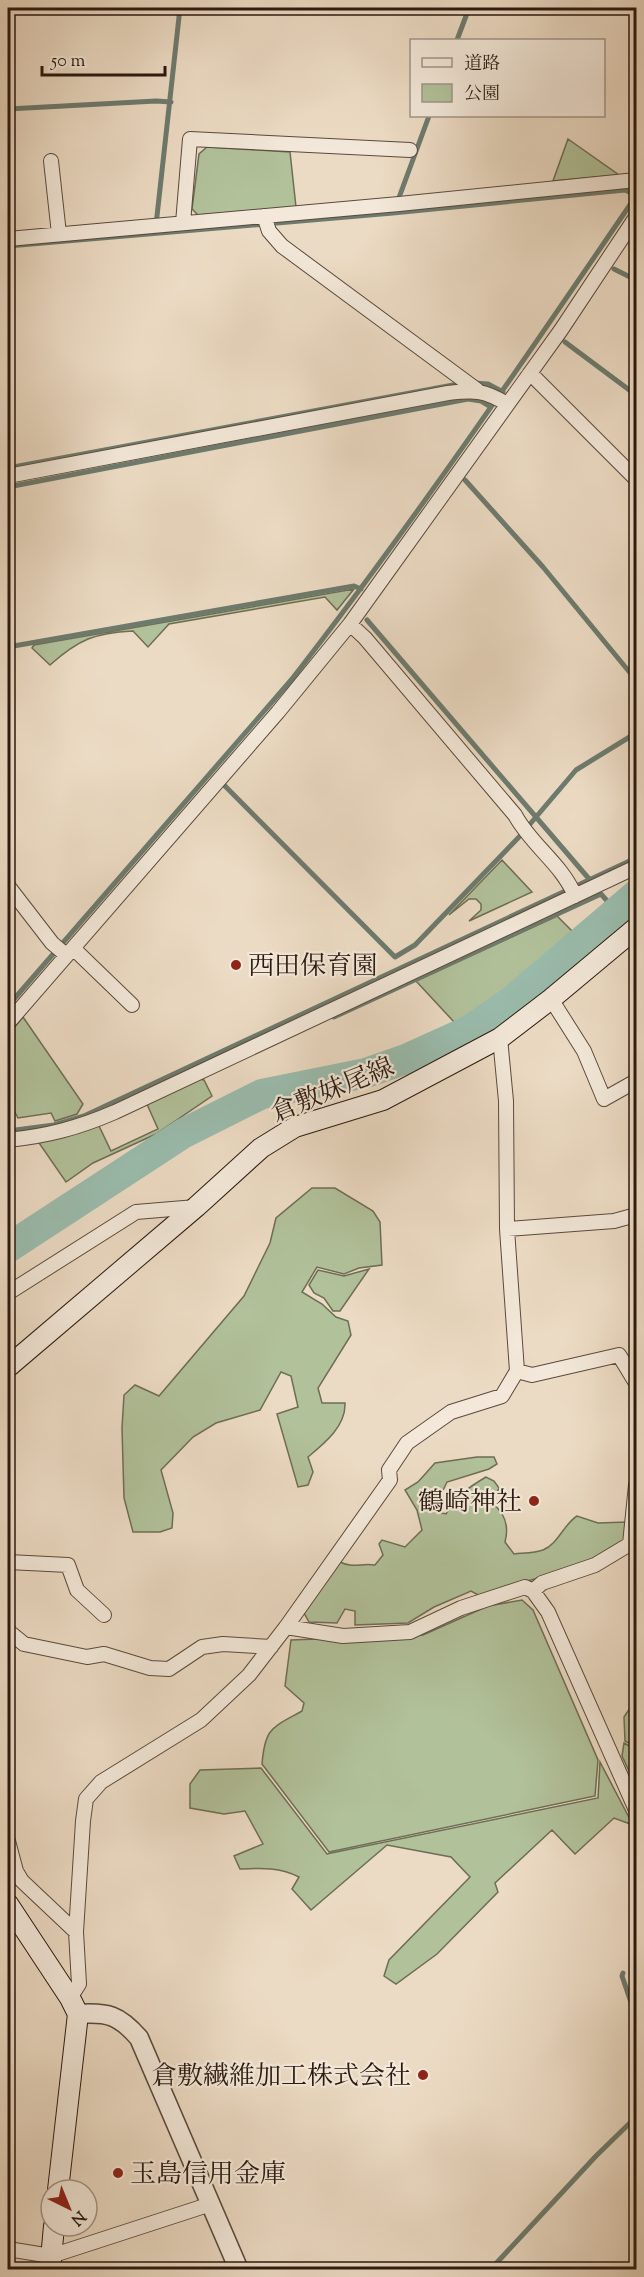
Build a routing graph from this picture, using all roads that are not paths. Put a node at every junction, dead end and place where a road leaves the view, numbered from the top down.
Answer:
1 (410, 150) dead end
2 (51, 161) dead end
3 (636, 180) edge
4 (264, 216) junction
5 (636, 217) edge
6 (183, 223) junction
7 (59, 234) junction
8 (8, 239) edge
9 (530, 373) junction
10 (477, 390) junction
11 (500, 400) junction
12 (8, 476) edge
13 (636, 479) edge
14 (350, 624) junction
15 (636, 867) edge
16 (8, 886) edge
17 (573, 891) junction
18 (636, 928) edge
19 (70, 952) junction
20 (550, 999) junction
21 (132, 1005) dead end
22 (8, 1023) edge
23 (500, 1038) junction
24 (636, 1081) edge
25 (8, 1140) edge
26 (196, 1207) junction
27 (636, 1215) edge
28 (507, 1229) junction
29 (8, 1293) edge
30 (8, 1367) edge
31 (517, 1371) junction
32 (636, 1383) edge
33 (636, 1485) edge
34 (8, 1562) edge
35 (533, 1591) junction
36 (104, 1615) dead end
37 (285, 1627) junction
38 (8, 1631) edge
39 (271, 1647) junction
40 (636, 1810) edge
41 (8, 1840) edge
42 (8, 1904) edge
43 (76, 1932) junction
44 (74, 2006) junction
45 (59, 2178) edge
46 (210, 2204) junction
47 (53, 2238) edge
48 (8, 2249) edge
49 (50, 2263) edge
50 (239, 2270) edge

1 - 6 street
2 - 7 street
3 - 4 street
4 - 6 street
4 - 10 street
5 - 9 street
6 - 7 street
7 - 8 street
9 - 11 street
9 - 13 street
10 - 11 street
10 - 12 street
11 - 14 street
14 - 17 street
14 - 19 street
15 - 17 street
16 - 19 street
17 - 25 street
18 - 20 main road, 倉敷妹尾線
19 - 21 street
19 - 22 street
20 - 23 main road, 倉敷妹尾線
20 - 24 street
23 - 26 main road, 倉敷妹尾線
23 - 28 street
26 - 29 street
26 - 30 main road, 倉敷妹尾線
27 - 28 street
28 - 31 street
31 - 32 street
31 - 37 street
33 - 35 street
34 - 36 street
35 - 37 street
35 - 40 street
37 - 39 street
38 - 39 street
39 - 43 street
41 - 43 street
42 - 44 main road
43 - 44 street
44 - 45 main road
44 - 46 street
46 - 49 street
46 - 50 street
47 - 49 main road
48 - 49 street

